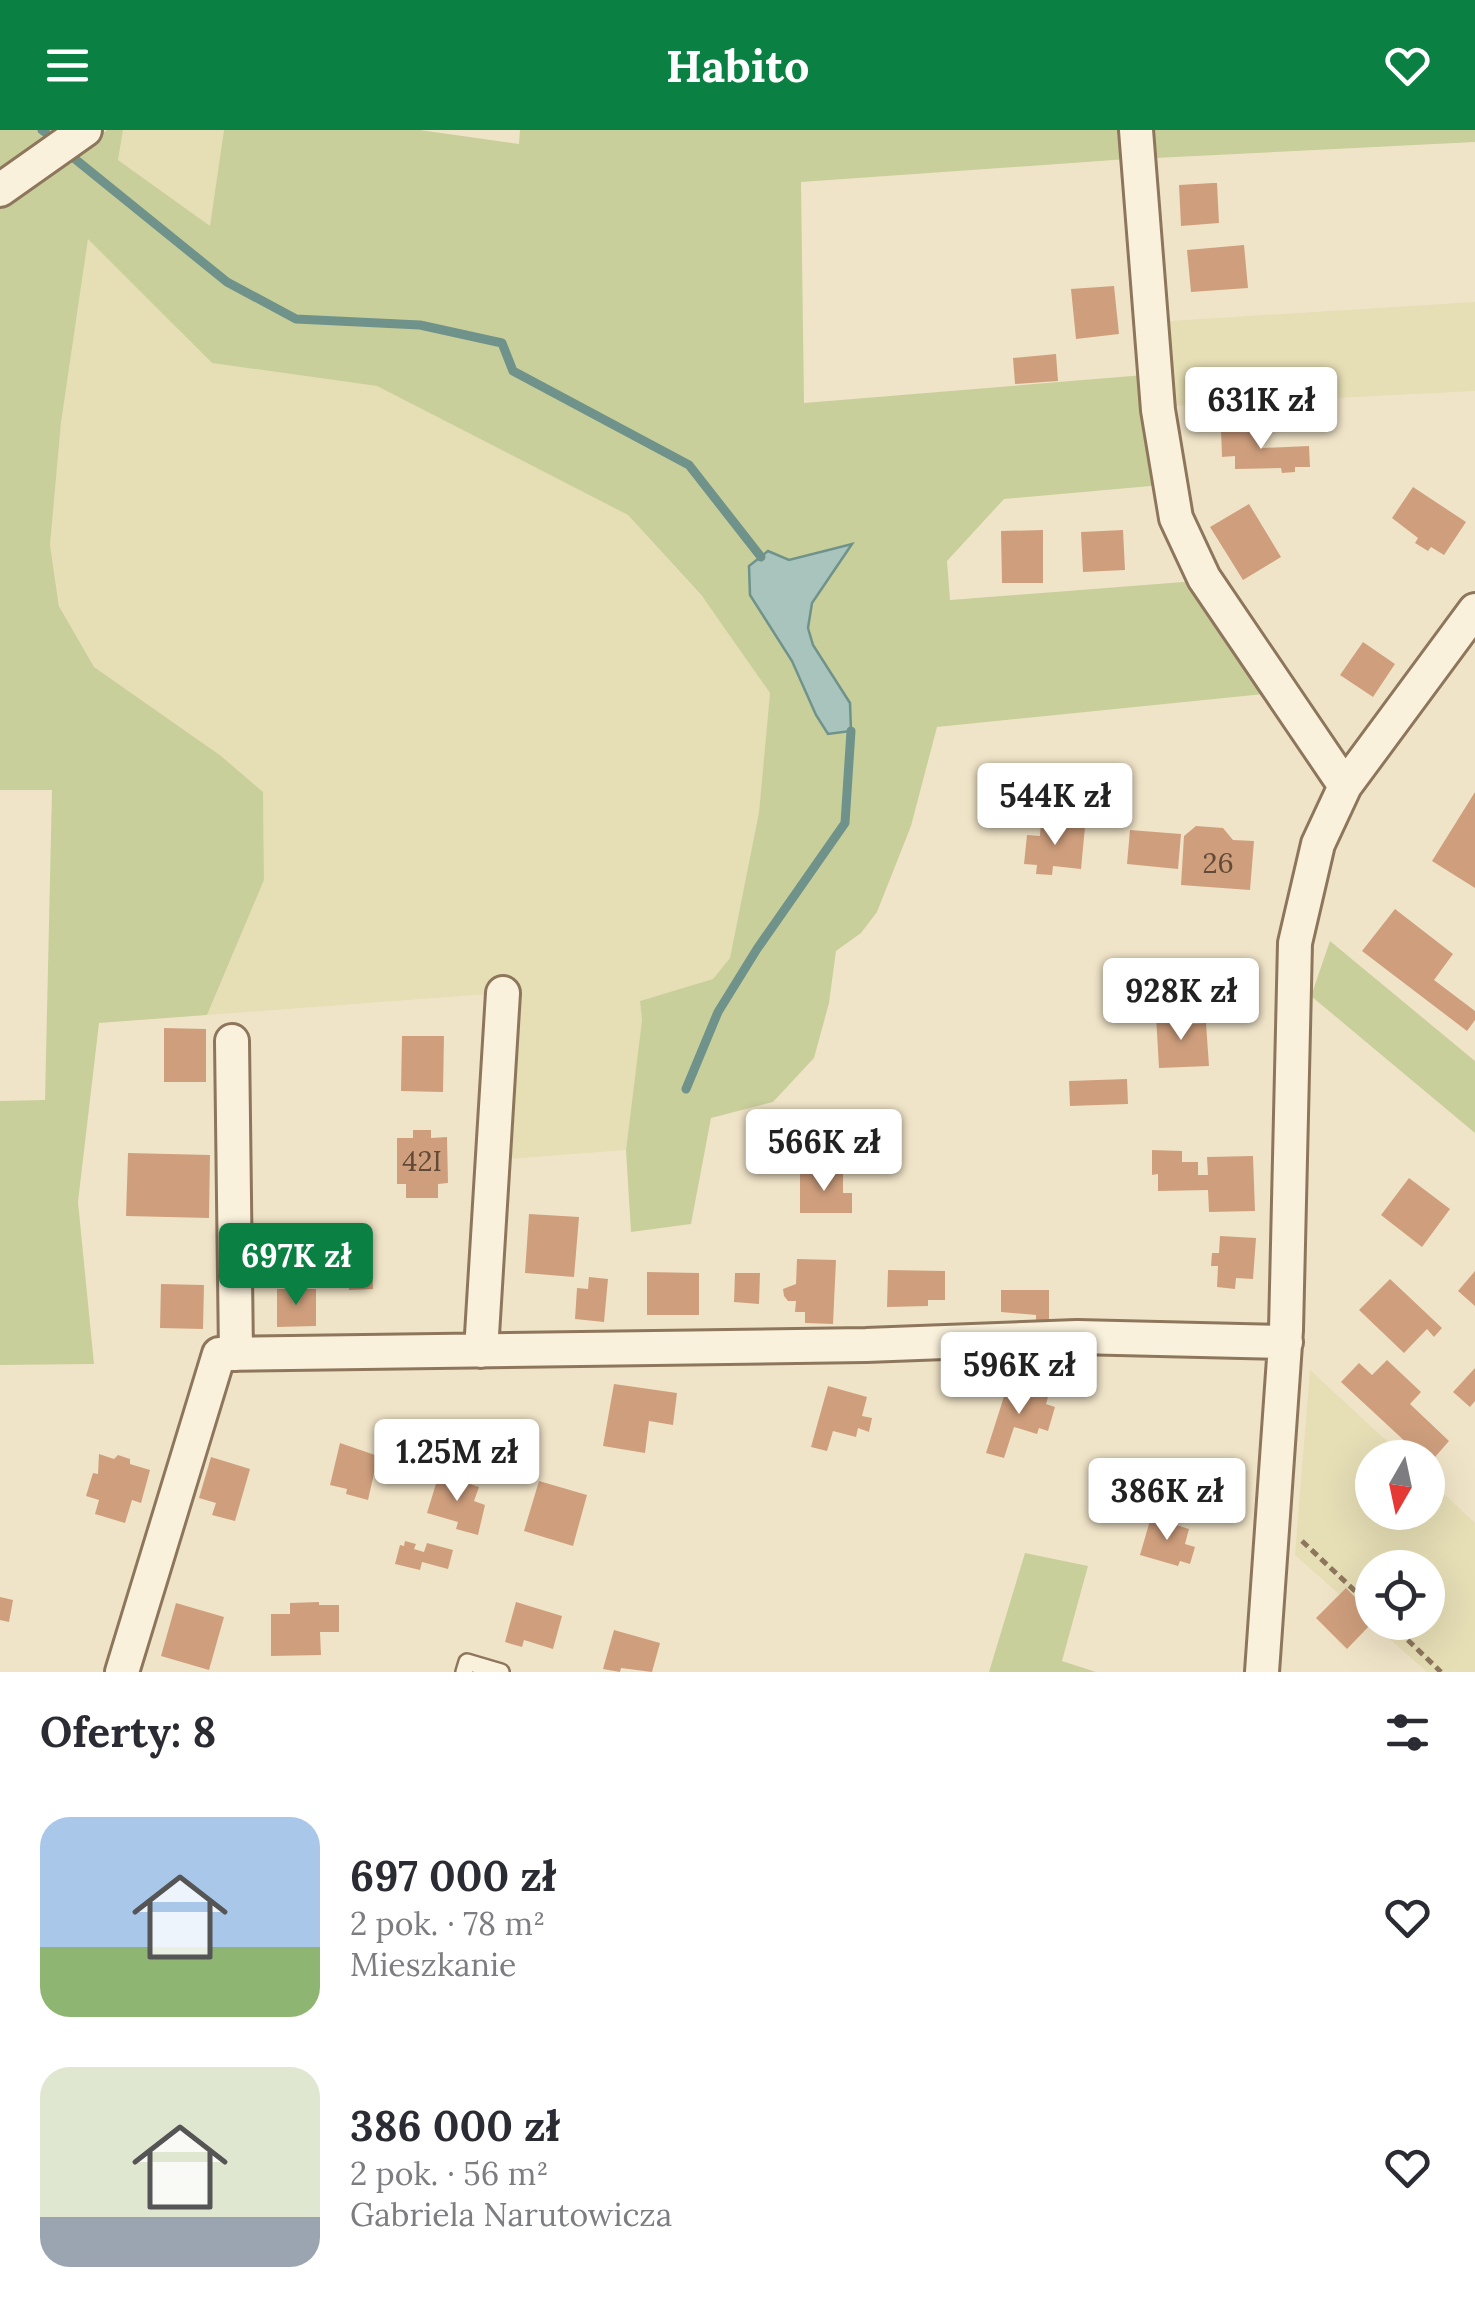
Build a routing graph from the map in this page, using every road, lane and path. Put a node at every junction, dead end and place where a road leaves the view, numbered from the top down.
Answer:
1 (85, 130) edge
2 (1136, 130) edge
3 (0, 190) edge
4 (1475, 610) edge
5 (1345, 786) junction
6 (502, 993) dead end
7 (232, 1041) dead end
8 (1286, 1342) junction
9 (481, 1350) junction
10 (236, 1354) junction
11 (1273, 1514) junction
12 (1355, 1591) edge
13 (1408, 1640) edge
14 (122, 1672) edge
15 (464, 1672) edge
16 (501, 1672) edge
17 (1262, 1672) edge
18 (1441, 1672) edge

1 - 3 street
2 - 5 street
4 - 5 street
5 - 8 street
6 - 9 street
7 - 10 street
8 - 9 street
8 - 11 street
9 - 10 street
10 - 14 street
11 - 12 path
11 - 17 street
13 - 18 path
15 - 16 lane

